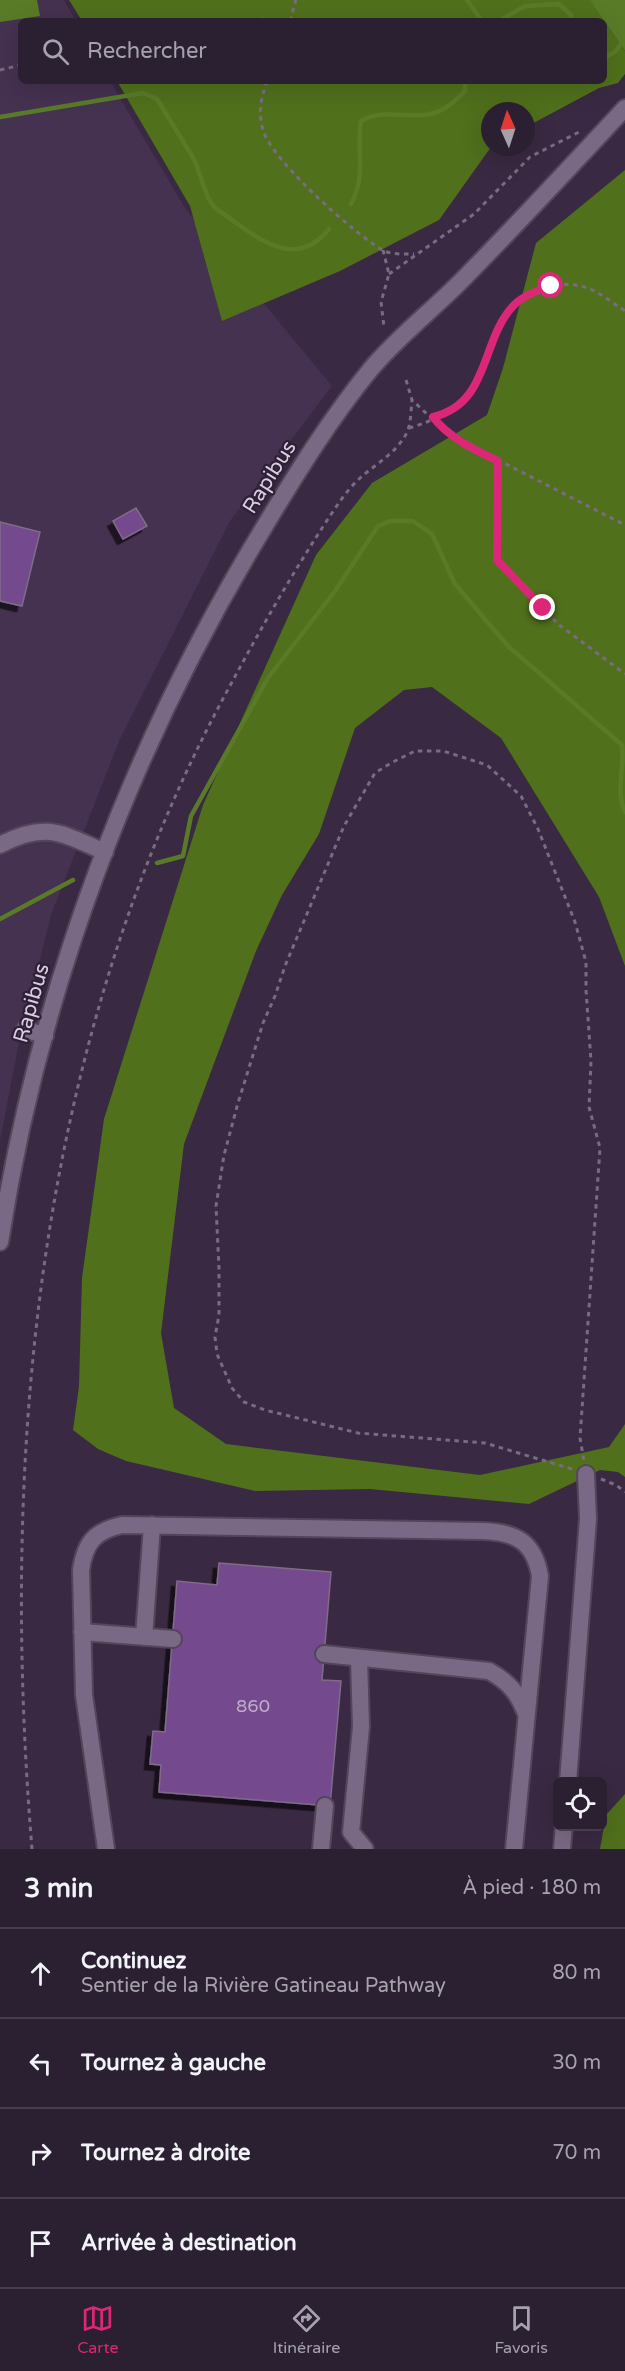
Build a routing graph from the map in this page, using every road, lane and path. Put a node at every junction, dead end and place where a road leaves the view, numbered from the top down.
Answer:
1 (296, 0) edge
2 (291, 18) edge
3 (18, 66) edge
4 (0, 70) edge
5 (266, 84) edge
6 (625, 108) edge
7 (583, 130) dead end
8 (383, 250) junction
9 (416, 254) junction
10 (389, 274) junction
11 (625, 311) edge
12 (384, 327) dead end
13 (406, 380) dead end
14 (412, 400) junction
15 (433, 417) junction
16 (409, 428) junction
17 (498, 461) junction
18 (625, 525) edge
19 (625, 674) edge
20 (0, 845) edge
21 (105, 852) junction
22 (89, 1025) dead end
23 (25, 1029) dead end
24 (45, 1036) junction
25 (0, 1242) edge
26 (586, 1474) junction
27 (625, 1492) edge
28 (152, 1525) junction
29 (82, 1632) junction
30 (144, 1637) junction
31 (172, 1639) dead end
32 (324, 1654) dead end
33 (359, 1658) junction
34 (526, 1716) junction
35 (22, 1772) dead end
36 (568, 1777) edge
37 (324, 1806) dead end
38 (564, 1831) edge
39 (32, 1849) edge
40 (106, 1849) edge
41 (321, 1849) edge
42 (365, 1849) edge
43 (514, 1849) edge
44 (562, 1849) edge

1 - 2 path
3 - 4 path
5 - 8 path
6 - 21 lane, Rapibus
7 - 9 path
8 - 9 path
8 - 10 path
9 - 10 path
10 - 12 path
11 - 15 path
13 - 14 path
14 - 15 path
14 - 16 path
15 - 16 path
15 - 17 path
16 - 22 path
17 - 18 path
17 - 19 path
20 - 21 lane
21 - 24 lane, Rapibus
23 - 24 lane
24 - 25 lane, Rapibus
26 - 26 path
26 - 27 path
26 - 36 lane
28 - 29 lane
28 - 30 lane
28 - 34 lane
29 - 30 lane
29 - 40 lane
30 - 31 lane
32 - 33 lane
33 - 34 lane
33 - 42 lane
34 - 43 lane
35 - 39 path
37 - 41 lane
38 - 44 lane

